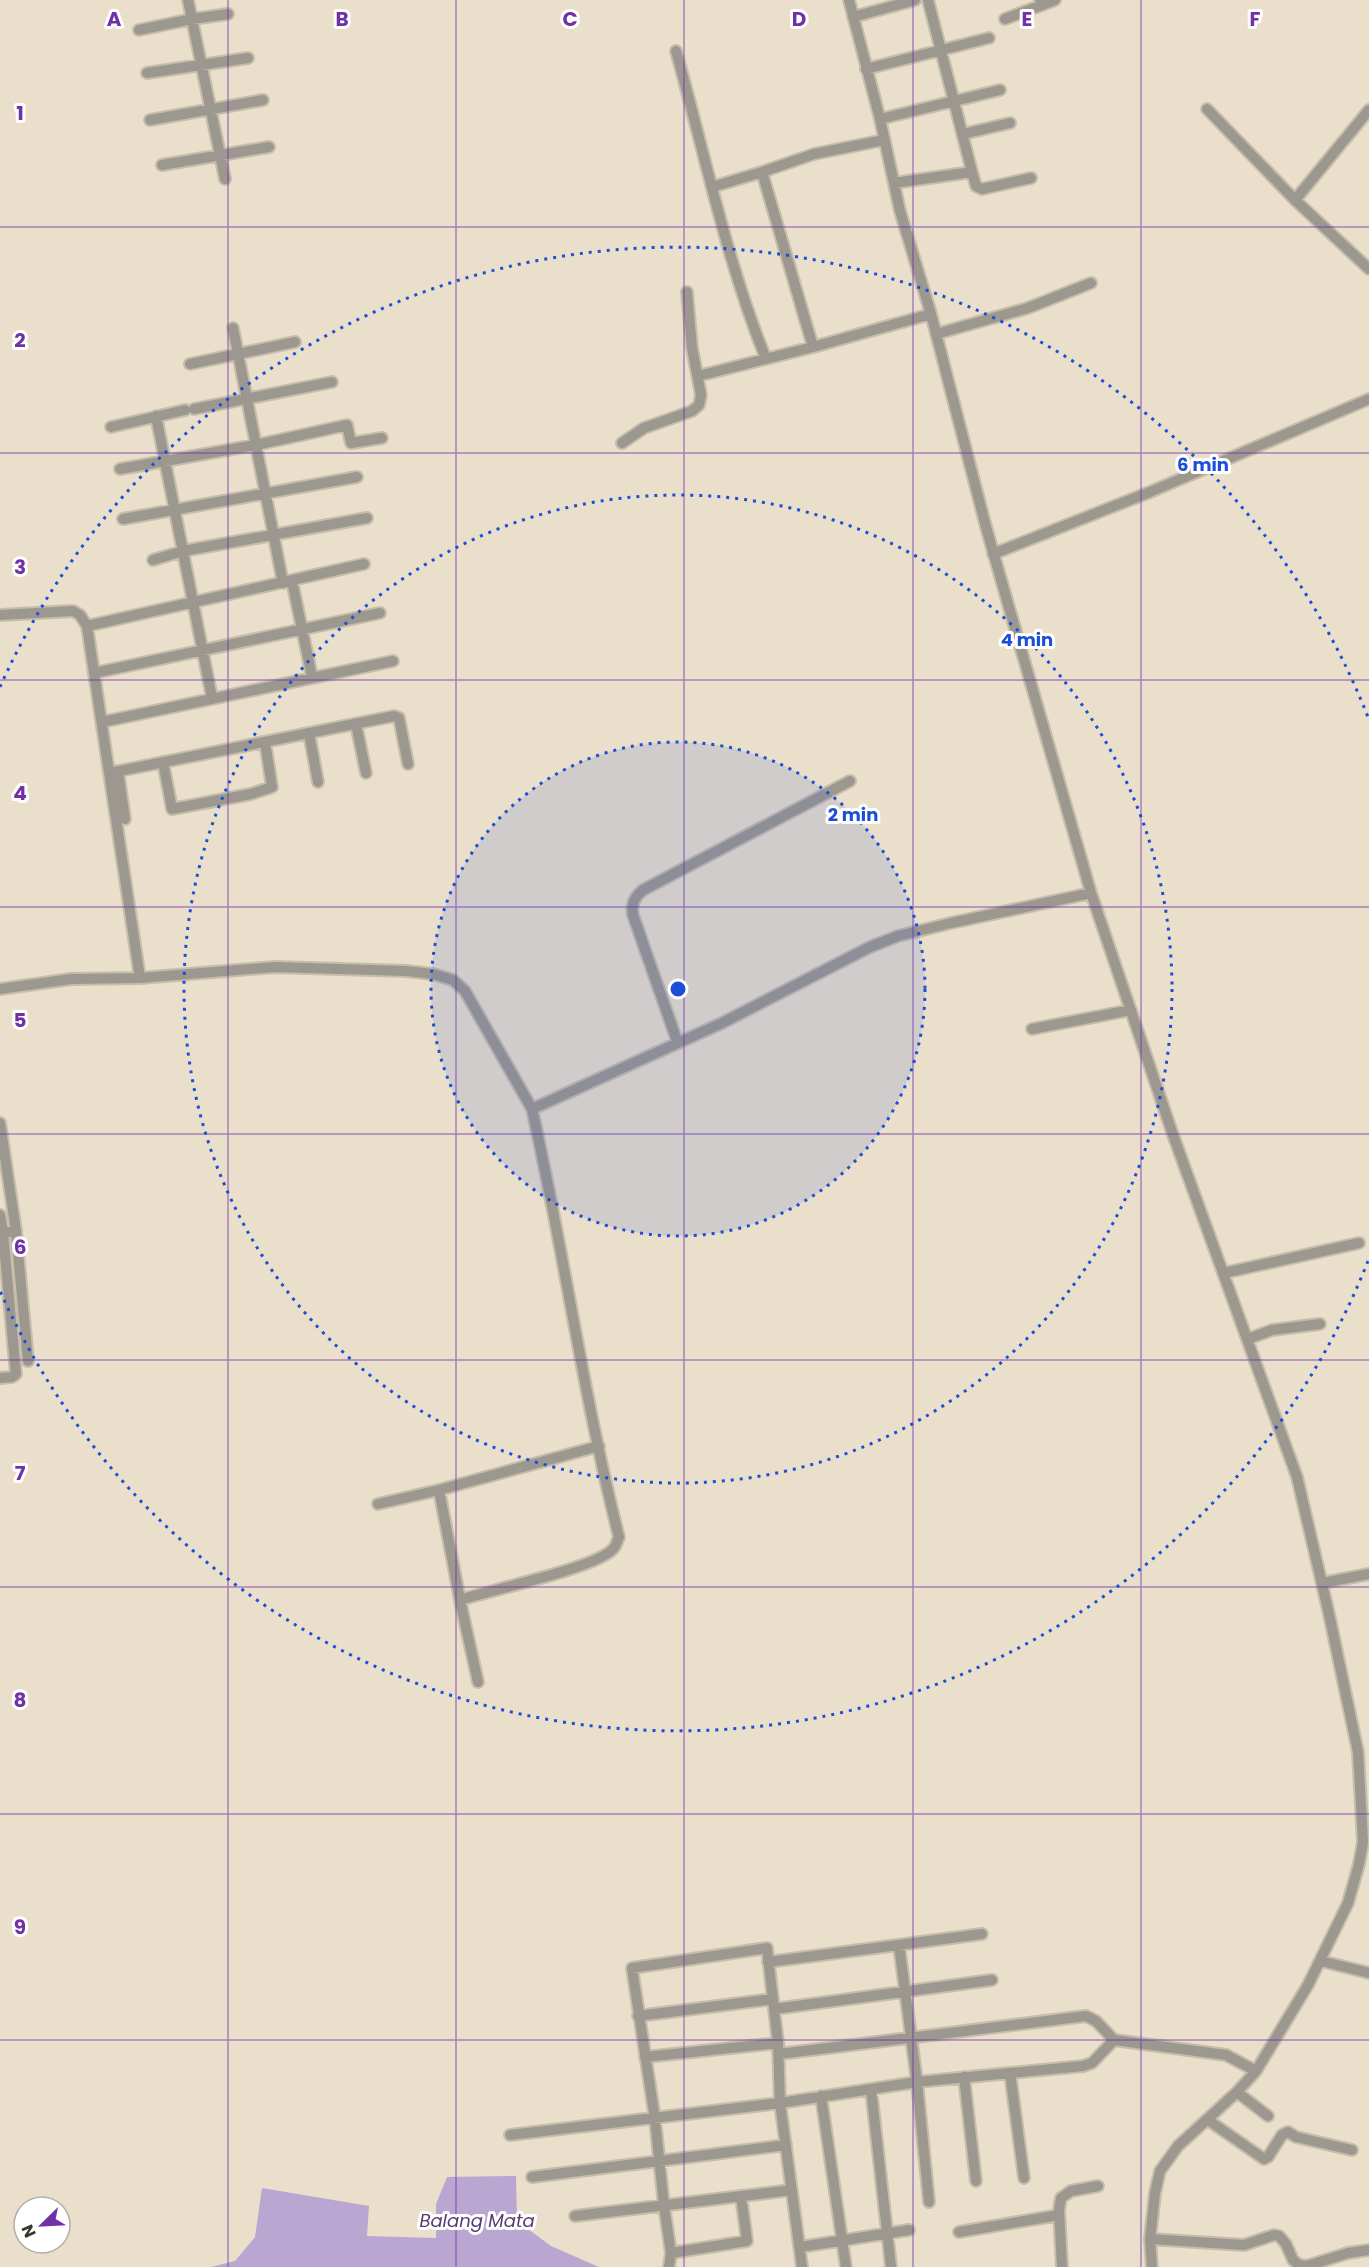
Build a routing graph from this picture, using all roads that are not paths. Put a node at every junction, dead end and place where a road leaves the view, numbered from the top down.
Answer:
1 (188, 0) edge
2 (849, 0) edge
3 (915, 0) edge
4 (928, 0) edge
5 (1055, 0) edge
6 (1041, 2) edge
7 (228, 14) dead end
8 (853, 17) junction
9 (192, 19) junction
10 (1005, 19) dead end
11 (139, 30) dead end
12 (989, 38) dead end
13 (940, 49) junction
14 (676, 51) dead end
15 (248, 58) dead end
16 (201, 64) junction
17 (866, 69) junction
18 (147, 73) dead end
19 (1000, 90) dead end
20 (263, 100) dead end
21 (955, 100) junction
22 (210, 108) junction
23 (1208, 109) dead end
24 (1369, 110) edge
25 (880, 119) junction
26 (150, 120) dead end
27 (1010, 123) dead end
28 (963, 134) junction
29 (884, 140) junction
30 (269, 147) dead end
31 (220, 154) junction
32 (162, 165) dead end
33 (762, 172) junction
34 (972, 172) junction
35 (225, 178) dead end
36 (1030, 178) dead end
37 (894, 183) junction
38 (712, 187) junction
39 (1295, 200) junction
40 (1369, 269) edge
41 (1091, 283) dead end
42 (687, 292) dead end
43 (931, 314) junction
44 (233, 328) dead end
45 (936, 334) junction
46 (295, 342) dead end
47 (813, 347) junction
48 (238, 354) junction
49 (766, 359) junction
50 (190, 364) dead end
51 (698, 376) junction
52 (332, 382) dead end
53 (247, 399) junction
54 (1369, 399) edge
55 (156, 416) junction
56 (111, 427) dead end
57 (382, 438) dead end
58 (622, 443) dead end
59 (256, 445) junction
60 (165, 461) junction
61 (120, 470) dead end
62 (357, 477) dead end
63 (266, 495) junction
64 (175, 510) junction
65 (367, 518) dead end
66 (123, 519) dead end
67 (274, 536) junction
68 (183, 551) junction
69 (993, 554) junction
70 (153, 560) dead end
71 (364, 564) dead end
72 (288, 582) junction
73 (194, 603) junction
74 (380, 613) dead end
75 (0, 615) edge
76 (87, 626) junction
77 (302, 629) junction
78 (203, 650) junction
79 (393, 661) dead end
80 (94, 673) junction
81 (312, 677) junction
82 (212, 698) junction
83 (102, 722) junction
84 (356, 724) junction
85 (309, 733) junction
86 (265, 742) junction
87 (163, 762) junction
88 (408, 764) dead end
89 (113, 772) junction
90 (366, 773) dead end
91 (850, 780) dead end
92 (318, 782) dead end
93 (125, 819) dead end
94 (1090, 893) junction
95 (140, 978) junction
96 (0, 989) edge
97 (1131, 1010) junction
98 (1032, 1029) dead end
99 (676, 1041) junction
100 (532, 1109) junction
101 (0, 1123) edge
102 (0, 1215) edge
103 (16, 1231) junction
104 (3, 1233) junction
105 (1359, 1243) dead end
106 (1224, 1272) junction
107 (1320, 1324) dead end
108 (1248, 1339) junction
109 (28, 1361) dead end
110 (0, 1378) edge
111 (599, 1446) junction
112 (439, 1490) junction
113 (378, 1504) dead end
114 (1369, 1574) edge
115 (1322, 1583) junction
116 (460, 1600) junction
117 (478, 1682) dead end
118 (982, 1934) dead end
119 (899, 1945) junction
120 (1321, 1961) junction
121 (768, 1962) junction
122 (1369, 1973) edge
123 (992, 1980) dead end
124 (905, 1991) junction
125 (773, 2004) junction
126 (638, 2016) junction
127 (911, 2037) junction
128 (1114, 2040) junction
129 (778, 2049) junction
130 (645, 2057) junction
131 (1256, 2071) junction
132 (1010, 2073) junction
133 (964, 2078) junction
134 (917, 2082) junction
135 (871, 2088) junction
136 (1238, 2092) junction
137 (821, 2096) junction
138 (780, 2103) junction
139 (1268, 2116) dead end
140 (655, 2119) junction
141 (1208, 2120) junction
142 (510, 2135) dead end
143 (786, 2145) junction
144 (1352, 2150) dead end
145 (659, 2161) junction
146 (532, 2177) dead end
147 (1024, 2178) dead end
148 (976, 2181) dead end
149 (1098, 2186) dead end
150 (792, 2190) junction
151 (741, 2196) junction
152 (929, 2202) dead end
153 (663, 2206) junction
154 (1059, 2215) junction
155 (575, 2216) dead end
156 (909, 2230) dead end
157 (959, 2232) dead end
158 (888, 2234) junction
159 (1150, 2239) junction
160 (842, 2240) junction
161 (800, 2247) junction
162 (1369, 2250) edge
163 (671, 2253) junction
164 (669, 2267) edge
165 (802, 2267) edge
166 (846, 2267) edge
167 (891, 2267) edge
168 (1062, 2267) edge
169 (1152, 2267) edge

1 - 9 street
2 - 8 street
3 - 8 street
4 - 13 street
5 - 6 street
6 - 10 street
7 - 9 street
8 - 17 street
9 - 11 street
9 - 16 street
12 - 13 street
13 - 17 street
13 - 21 street
14 - 38 street
15 - 16 street
16 - 18 street
16 - 22 street
17 - 25 street
19 - 21 street
20 - 22 street
21 - 25 street
21 - 28 street
22 - 26 street
22 - 31 street
23 - 39 street
24 - 39 street
25 - 29 street
27 - 28 street
28 - 34 street
29 - 33 street
29 - 37 street
30 - 31 street
31 - 32 street
31 - 35 street
33 - 38 street
33 - 47 street
34 - 36 street
34 - 37 street
37 - 43 street
38 - 49 street
39 - 40 street
41 - 45 street
42 - 51 street
43 - 45 street
43 - 47 street
44 - 48 street
45 - 69 street
46 - 48 street
47 - 49 street
48 - 50 street
48 - 53 street
49 - 51 street
51 - 58 street
52 - 53 street
53 - 55 street
53 - 59 street
54 - 69 street
55 - 56 street
55 - 60 street
57 - 59 street
59 - 60 street
59 - 63 street
60 - 61 street
60 - 64 street
62 - 63 street
63 - 64 street
63 - 67 street
64 - 66 street
64 - 68 street
65 - 67 street
67 - 68 street
67 - 72 street
68 - 70 street
68 - 73 street
69 - 94 street
71 - 72 street
72 - 73 street
72 - 77 street
73 - 76 street
73 - 78 street
74 - 77 street
75 - 76 street
76 - 80 street
77 - 78 street
77 - 81 street
78 - 80 street
78 - 82 street
79 - 81 street
80 - 83 street
81 - 82 street
82 - 83 street
83 - 89 street
84 - 85 street
84 - 88 street
84 - 90 street
85 - 86 street
85 - 92 street
86 - 87 street
86 - 87 street
87 - 89 street
89 - 93 street
89 - 95 street
91 - 99 street
94 - 97 street
94 - 99 street
95 - 96 street
95 - 100 street
97 - 98 street
97 - 106 street
99 - 100 street
100 - 111 street
101 - 103 street
102 - 104 street
103 - 104 street
103 - 109 street
104 - 110 street
105 - 106 street
106 - 108 street
107 - 108 street
108 - 115 street
111 - 112 street
111 - 116 street
112 - 113 street
112 - 116 street
114 - 115 street
115 - 120 street
116 - 117 street
118 - 119 street
119 - 121 street
119 - 124 street
120 - 122 street
120 - 131 street
121 - 125 street
121 - 126 street
123 - 124 street
124 - 125 street
124 - 127 street
125 - 126 street
125 - 129 street
126 - 130 street
127 - 128 street
127 - 129 street
127 - 134 street
128 - 131 street
128 - 132 street
129 - 130 street
129 - 138 street
130 - 140 street
131 - 136 street
132 - 133 street
132 - 147 street
133 - 134 street
133 - 148 street
134 - 135 street
134 - 152 street
135 - 137 street
135 - 158 street
136 - 139 street
136 - 141 street
137 - 138 street
137 - 160 street
138 - 140 street
138 - 143 street
140 - 142 street
140 - 145 street
141 - 144 street
141 - 159 street
143 - 145 street
143 - 150 street
145 - 146 street
145 - 153 street
149 - 154 street
150 - 151 street
150 - 161 street
151 - 153 street
151 - 163 street
153 - 155 street
153 - 163 street
154 - 157 street
154 - 168 street
156 - 158 street
158 - 160 street
158 - 167 street
159 - 162 street
159 - 169 street
160 - 161 street
160 - 166 street
161 - 165 street
163 - 164 street

